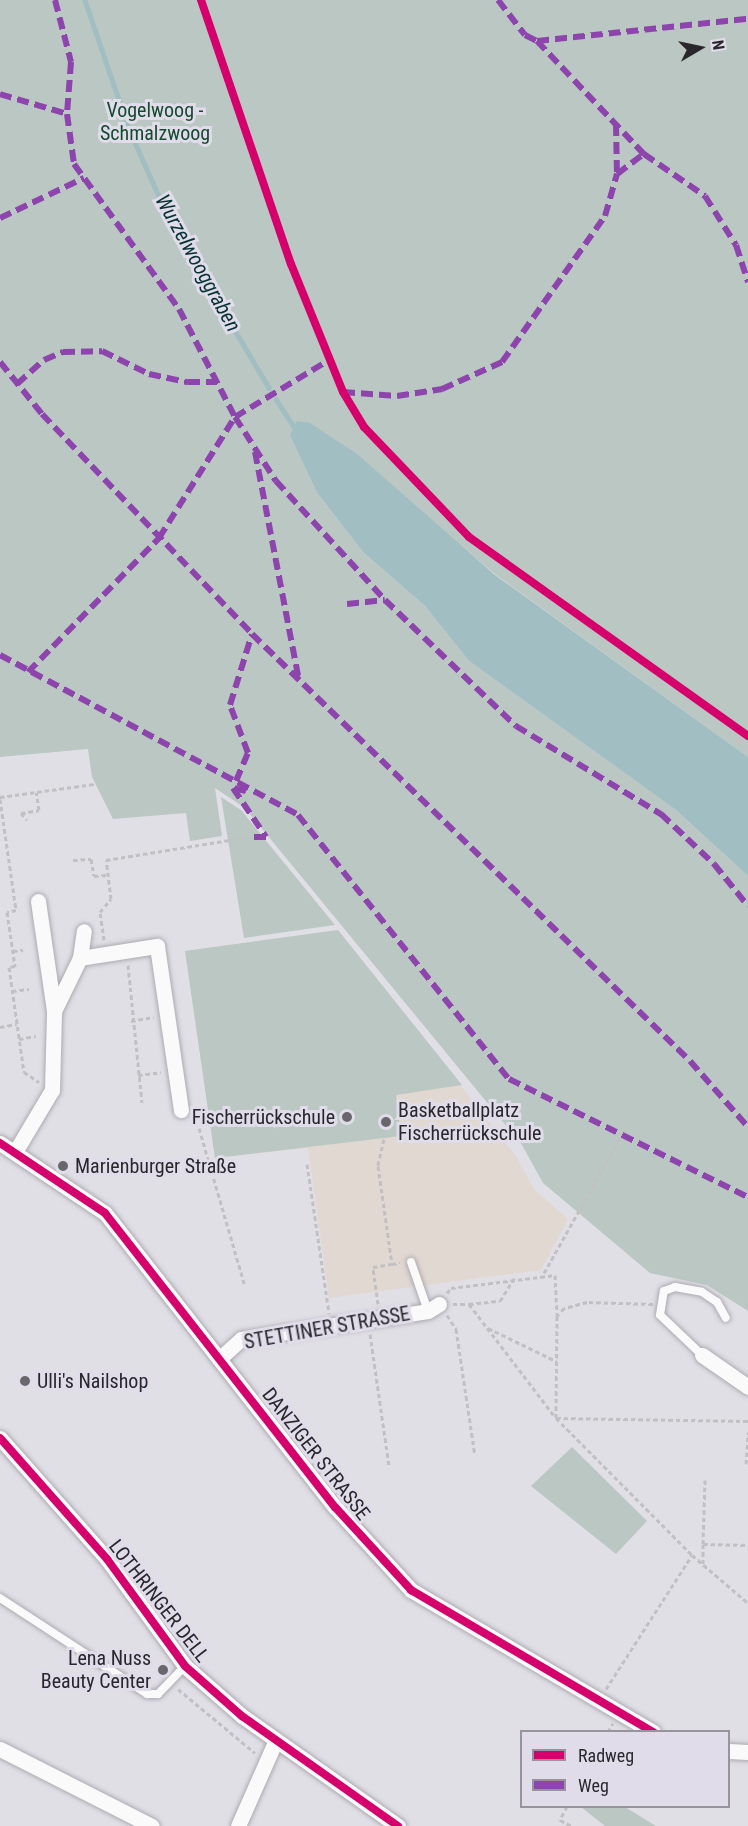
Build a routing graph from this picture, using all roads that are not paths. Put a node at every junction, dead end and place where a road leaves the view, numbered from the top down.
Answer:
1 (38, 902) dead end
2 (84, 931) dead end
3 (80, 958) junction
4 (54, 1011) junction
5 (181, 1110) dead end
6 (0, 1143) edge
7 (15, 1152) junction
8 (411, 1262) road end
9 (433, 1307) joint
10 (726, 1318) dead end
11 (702, 1355) joint
12 (220, 1358) junction
13 (748, 1387) edge
14 (0, 1438) edge
15 (0, 1598) edge
16 (185, 1666) junction
17 (651, 1730) edge
18 (276, 1740) junction
19 (0, 1749) edge
20 (730, 1751) edge
21 (748, 1752) edge
22 (153, 1826) edge
23 (238, 1826) edge
24 (399, 1826) edge

1 - 4 street
2 - 3 street
3 - 4 street
3 - 5 street
4 - 7 street
6 - 7 street, DANZIGER STRASSE
7 - 12 street, DANZIGER STRASSE
8 - 9 lane
9 - 12 street, STETTINER STRASSE
10 - 11 lane
11 - 13 street
12 - 17 street, DANZIGER STRASSE
14 - 16 street, LOTHRINGER DELL
15 - 16 lane, LOTHRINGER DELL
16 - 18 street, LOTHRINGER DELL
18 - 23 street
18 - 24 street, LOTHRINGER DELL
19 - 22 street
20 - 21 street

